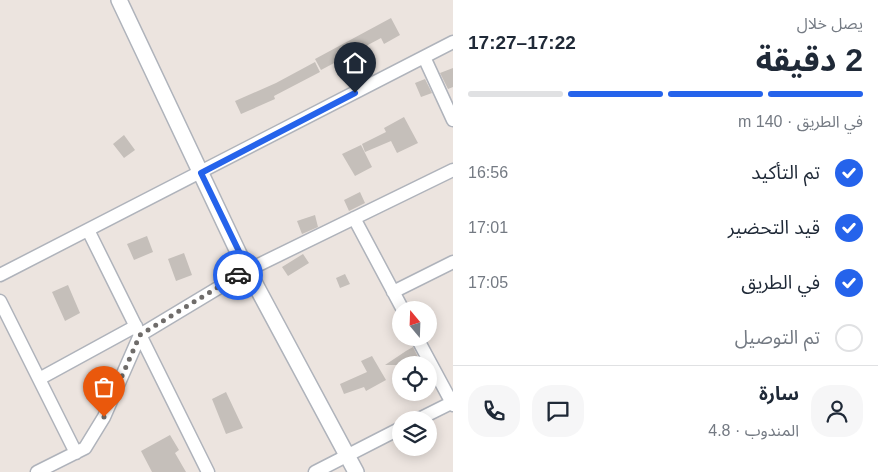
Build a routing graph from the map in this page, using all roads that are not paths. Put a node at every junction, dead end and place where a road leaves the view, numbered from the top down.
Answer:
1 (119, 0) edge
2 (453, 42) edge
3 (424, 57) junction
4 (453, 120) edge
5 (453, 170) edge
6 (201, 173) junction
7 (354, 218) junction
8 (88, 230) junction
9 (453, 262) edge
10 (248, 270) junction
11 (0, 276) edge
12 (393, 292) junction
13 (0, 301) edge
14 (398, 301) edge
15 (138, 330) junction
16 (421, 346) edge
17 (39, 378) junction
18 (453, 403) edge
19 (436, 411) edge
20 (392, 433) edge
21 (76, 452) junction
22 (348, 456) junction
23 (37, 472) edge
24 (208, 472) edge
25 (315, 472) edge
26 (356, 472) edge

1 - 6 street
2 - 3 street
3 - 4 street
3 - 6 street
5 - 7 street
6 - 8 street
6 - 10 street
7 - 10 street
7 - 12 street
8 - 11 street
8 - 15 street
9 - 12 street
10 - 15 street
10 - 22 street
12 - 14 street
13 - 17 street
15 - 17 street
15 - 21 street
15 - 24 street
16 - 18 street
17 - 21 street
18 - 19 street
20 - 22 street
21 - 23 street
22 - 25 street
22 - 26 street

